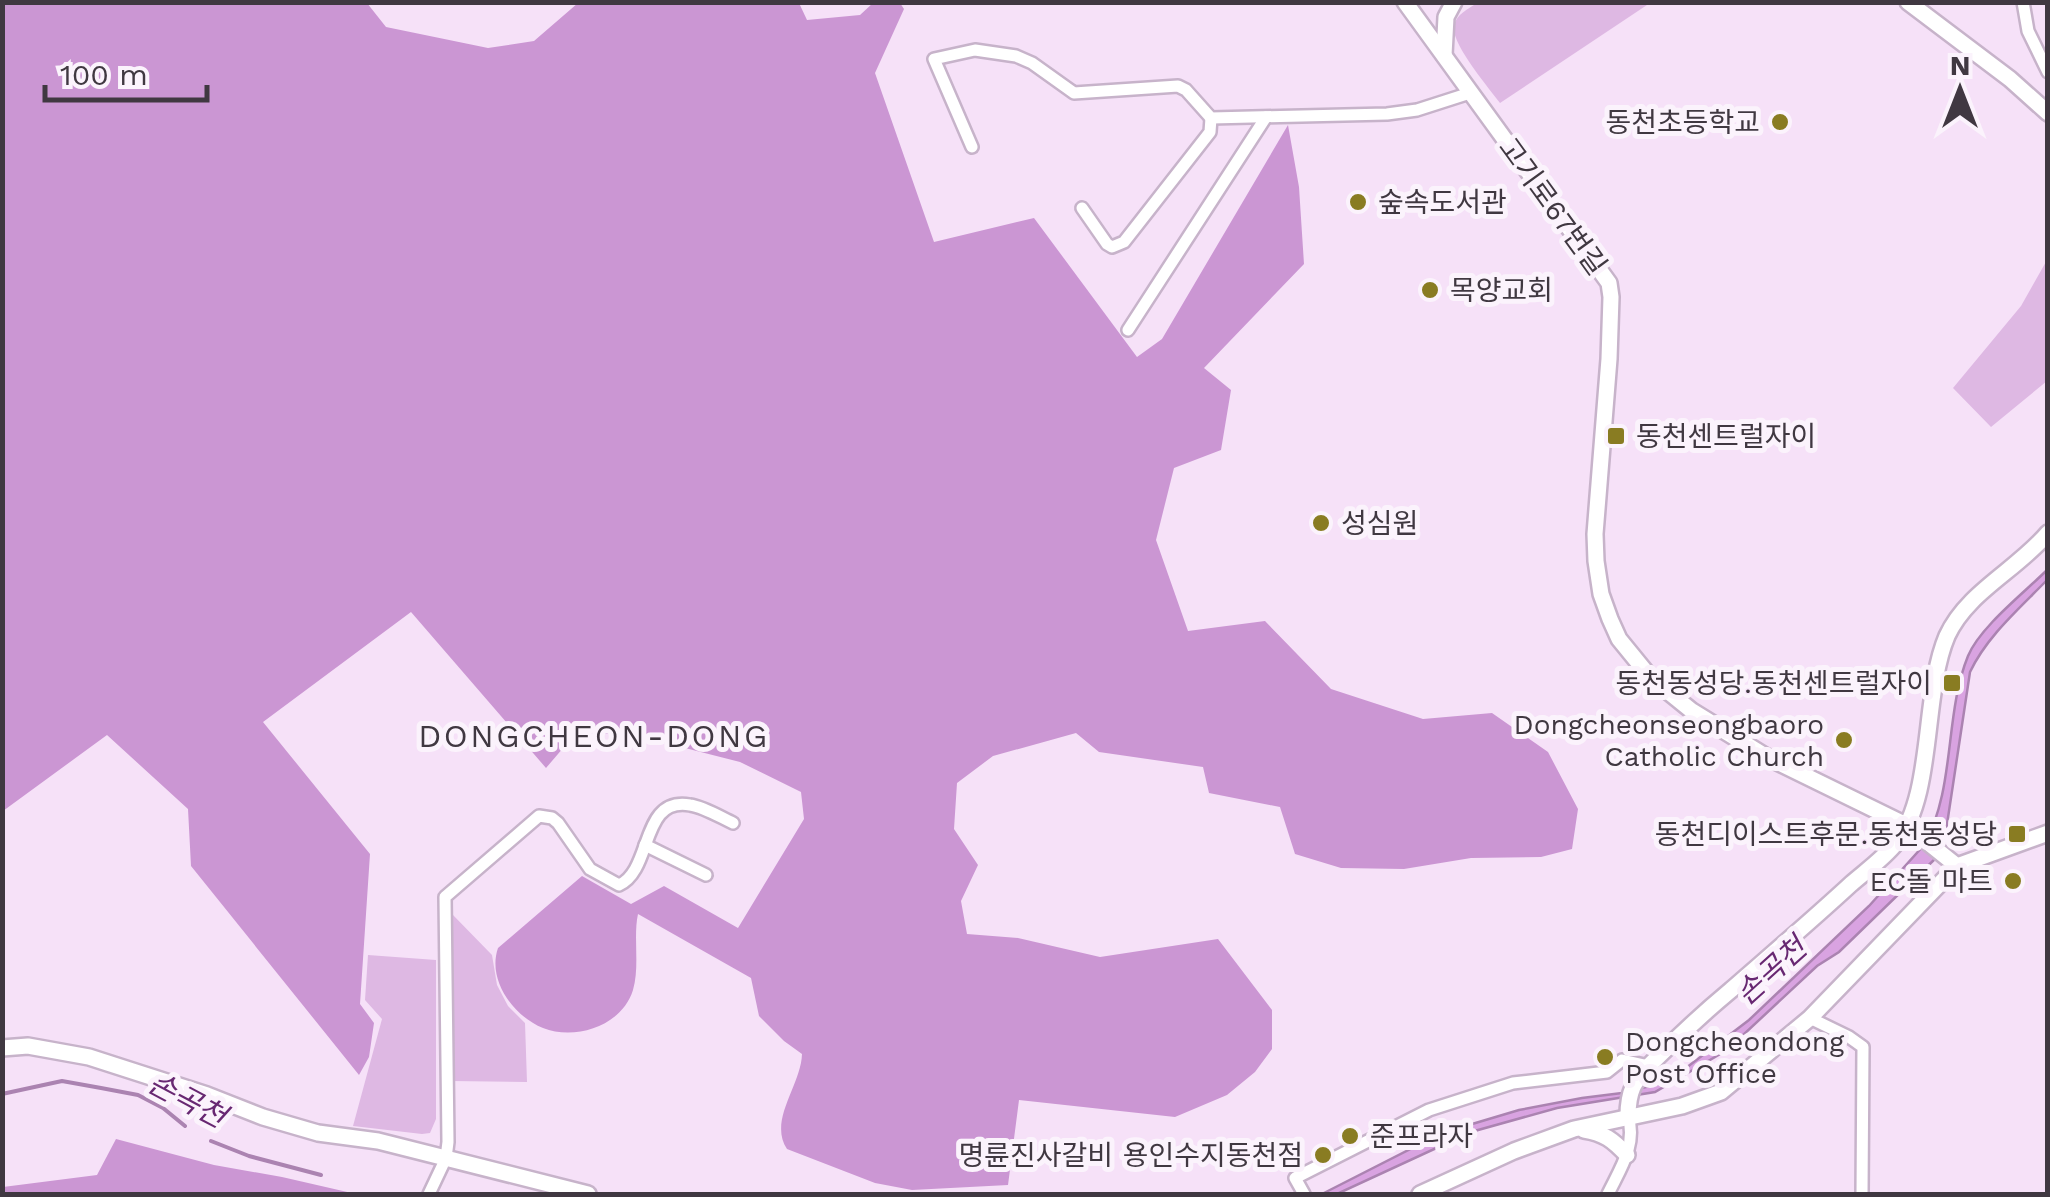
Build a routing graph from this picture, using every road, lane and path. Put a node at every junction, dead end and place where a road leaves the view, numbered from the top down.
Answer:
1 (1405, 2) edge
2 (1446, 2) edge
3 (1454, 2) edge
4 (1908, 2) edge
5 (2022, 2) edge
6 (1419, 21) junction
7 (1444, 55) junction
8 (2048, 72) edge
9 (1470, 93) junction
10 (2048, 114) edge
11 (1266, 116) junction
12 (1211, 118) junction
13 (972, 147) dead end
14 (1082, 208) dead end
15 (1128, 330) dead end
16 (2048, 533) edge
17 (733, 822) dead end
18 (1906, 825) junction
19 (2048, 833) edge
20 (646, 845) junction
21 (1953, 863) junction
22 (706, 875) dead end
23 (1810, 1018) junction
24 (2, 1048) edge
25 (1645, 1071) junction
26 (1628, 1116) junction
27 (1574, 1129) junction
28 (1626, 1154) junction
29 (446, 1158) junction
30 (429, 1194) edge
31 (588, 1194) edge
32 (1304, 1194) edge
33 (1420, 1194) edge
34 (1608, 1194) edge
35 (1862, 1194) edge

1 - 6 street, 고기로67번길
2 - 6 street
3 - 7 street
4 - 10 street
5 - 8 street
6 - 7 street, 고기로67번길
7 - 9 street, 고기로67번길
9 - 11 street
9 - 18 street, 고기로67번길
11 - 12 street
11 - 15 street
12 - 13 street
12 - 14 street
16 - 18 street
17 - 20 street
18 - 21 street, 고기로67번길
18 - 25 street
19 - 21 street
20 - 22 street
20 - 29 street
21 - 23 street
23 - 26 street
23 - 35 street
24 - 29 street
25 - 26 street
25 - 32 street
26 - 27 street
26 - 28 street
27 - 28 street
27 - 33 street
28 - 34 street
29 - 30 street
29 - 31 street

